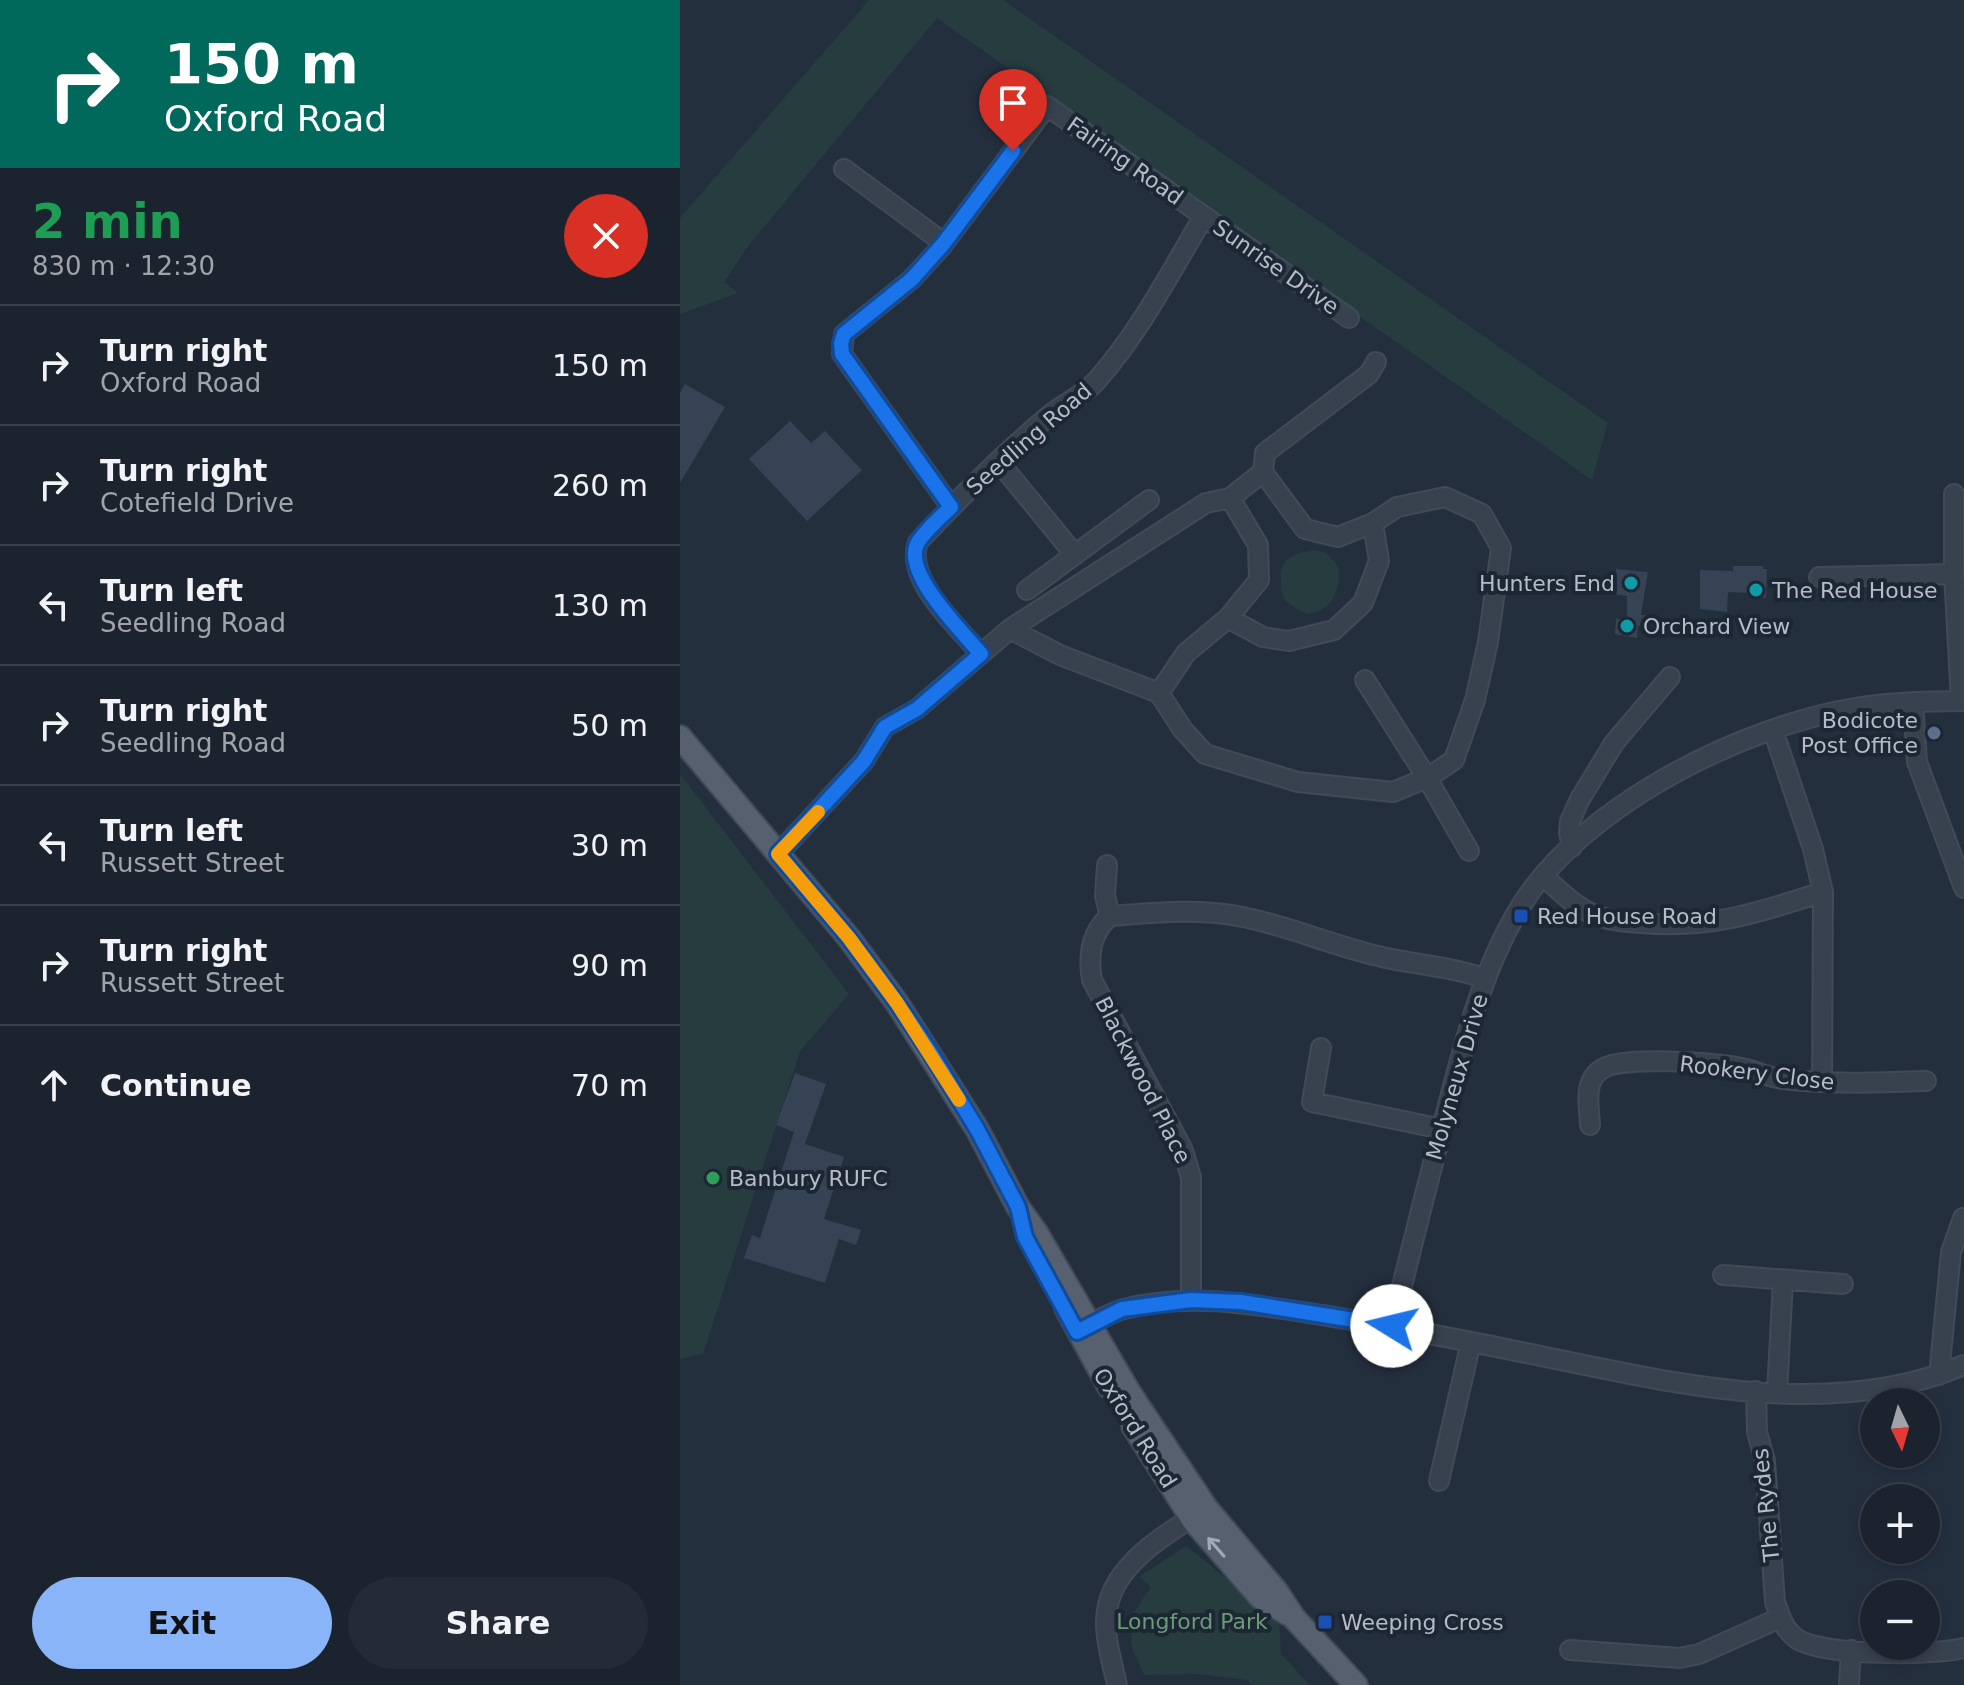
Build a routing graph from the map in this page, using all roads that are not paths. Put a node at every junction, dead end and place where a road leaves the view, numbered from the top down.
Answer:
1 (844, 169) dead end
2 (1204, 216) junction
3 (944, 243) junction
4 (1349, 318) dead end
5 (1376, 362) dead end
6 (999, 462) junction
7 (1263, 472) junction
8 (1954, 494) dead end
9 (1230, 498) junction
10 (1149, 500) dead end
11 (951, 507) junction
12 (1373, 523) junction
13 (1075, 555) junction
14 (1954, 574) junction
15 (1819, 577) dead end
16 (1027, 590) dead end
17 (1228, 618) junction
18 (1010, 629) junction
19 (981, 654) junction
20 (1670, 677) dead end
21 (1365, 680) dead end
22 (1159, 693) junction
23 (1962, 701) edge
24 (1913, 703) junction
25 (1773, 730) junction
26 (680, 737) edge
27 (1427, 778) junction
28 (1572, 847) junction
29 (1469, 851) dead end
30 (778, 854) junction
31 (1107, 865) dead end
32 (1543, 876) junction
33 (1964, 888) edge
34 (1823, 892) junction
35 (1110, 916) junction
36 (1486, 979) junction
37 (1321, 1048) dead end
38 (1926, 1081) dead end
39 (1822, 1082) junction
40 (1590, 1125) dead end
41 (1442, 1129) junction
42 (1963, 1218) edge
43 (1723, 1275) dead end
44 (1783, 1280) junction
45 (1843, 1284) dead end
46 (1191, 1300) junction
47 (1392, 1326) junction
48 (1084, 1328) junction
49 (1471, 1342) junction
50 (1964, 1365) edge
51 (1939, 1375) junction
52 (1756, 1391) junction
53 (1777, 1393) junction
54 (1439, 1481) dead end
55 (1199, 1513) junction
56 (1780, 1618) junction
57 (1964, 1648) edge
58 (1570, 1650) dead end
59 (1851, 1650) junction
60 (1117, 1685) edge
61 (1356, 1685) edge
62 (1849, 1685) edge

1 - 3 street
2 - 3 street, Fairing Road
2 - 4 street, Sunrise Drive
2 - 6 street, Seedling Road
3 - 11 street
5 - 7 street
6 - 11 street, Seedling Road
6 - 13 street
7 - 9 street
7 - 12 street
8 - 14 street
9 - 17 street
9 - 18 street
10 - 13 street
11 - 19 street, Seedling Road
12 - 17 street
12 - 27 street
13 - 16 street
14 - 15 street
14 - 23 street
17 - 22 street
18 - 19 street
18 - 22 street
19 - 30 street
20 - 28 street
21 - 27 street
22 - 27 street
23 - 24 street, Molyneux Drive
24 - 25 street, Molyneux Drive
24 - 33 street
25 - 28 street, Molyneux Drive
25 - 34 street
26 - 30 main road, Oxford Road
27 - 29 street
28 - 32 street, Molyneux Drive
30 - 48 main road, Oxford Road
31 - 35 street
32 - 34 street
32 - 36 street, Molyneux Drive
34 - 39 street
35 - 36 street
35 - 46 street, Blackwood Place
36 - 41 street, Molyneux Drive
37 - 41 street
38 - 39 street, Rookery Close
39 - 40 street, Rookery Close
41 - 47 street, Molyneux Drive
42 - 51 street
43 - 44 street
44 - 45 street
44 - 53 street
46 - 47 street
46 - 48 street
47 - 49 street
48 - 55 main road, Oxford Road
49 - 52 street
49 - 54 street
50 - 51 street
51 - 53 street
52 - 53 street
52 - 56 street, The Rydes
55 - 60 street
55 - 61 main road, Oxford Road
56 - 58 street
56 - 59 street
57 - 59 street
59 - 62 street

